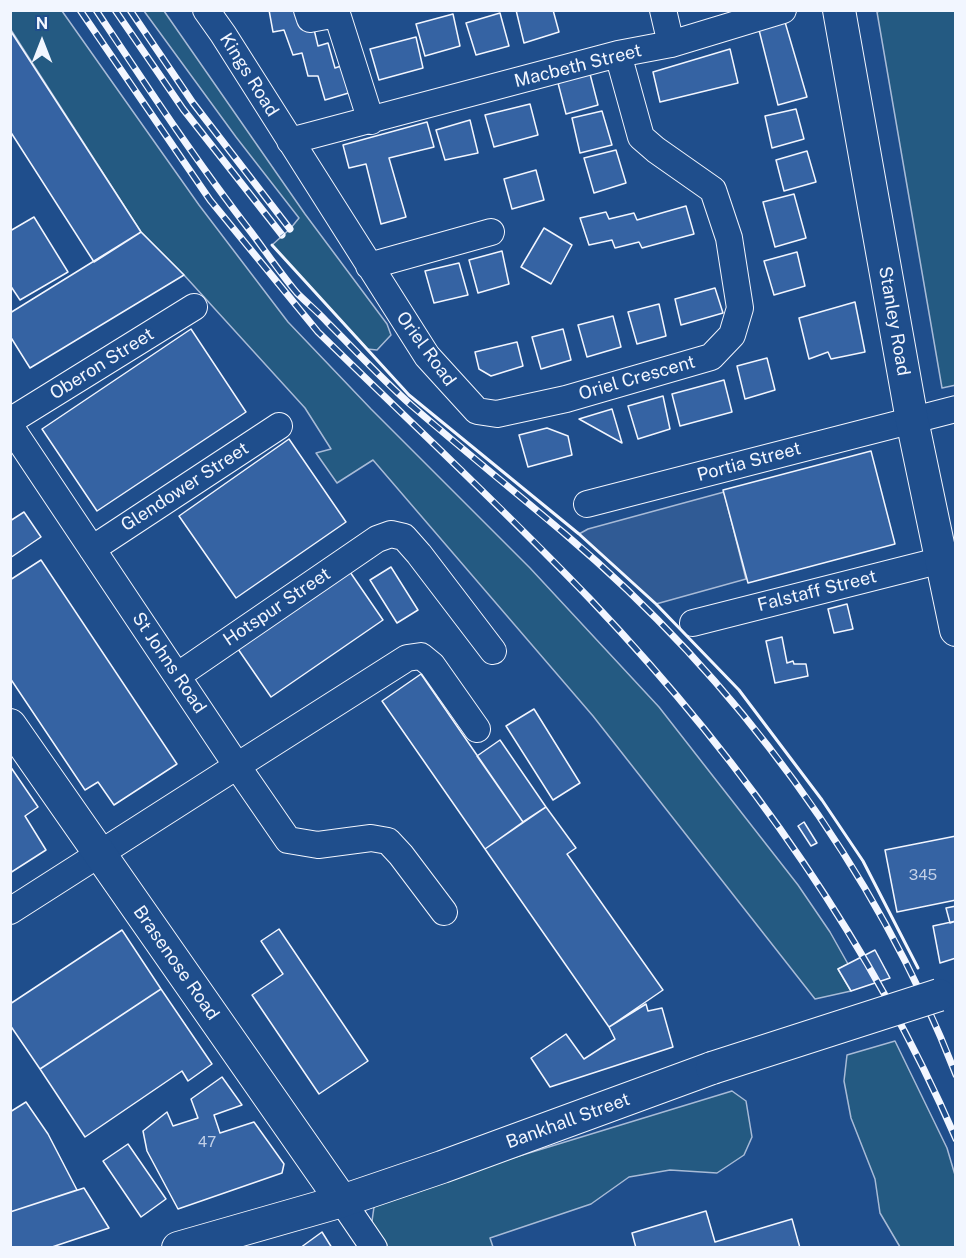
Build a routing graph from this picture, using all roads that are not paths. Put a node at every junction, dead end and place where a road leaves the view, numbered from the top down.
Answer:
1 (206, 10) edge
2 (663, 10) edge
3 (783, 10) edge
4 (839, 10) edge
5 (344, 12) edge
6 (309, 15) edge
7 (221, 22) edge
8 (671, 44) junction
9 (618, 54) junction
10 (372, 121) junction
11 (290, 141) junction
12 (491, 232) dead end
13 (369, 266) junction
14 (194, 307) dead end
15 (956, 409) edge
16 (497, 414) joint
17 (912, 420) junction
18 (10, 421) edge
19 (10, 426) edge
20 (279, 426) dead end
21 (587, 504) dead end
22 (92, 549) junction
23 (942, 560) junction
24 (693, 623) dead end
25 (956, 630) edge
26 (493, 651) dead end
27 (177, 676) junction
28 (10, 725) edge
29 (477, 729) dead end
30 (237, 766) junction
31 (101, 855) junction
32 (10, 911) edge
33 (444, 912) dead end
34 (947, 992) edge
35 (342, 1201) junction
36 (178, 1248) edge
37 (374, 1248) edge

1 - 7 street, Kings Road
2 - 8 street
3 - 8 street, Macbeth Street
4 - 17 main road, Stanley Road
5 - 6 street
5 - 10 street
7 - 11 street, Kings Road
8 - 9 street, Macbeth Street
9 - 10 street, Macbeth Street
9 - 16 street, Oriel Crescent
10 - 11 street, Macbeth Street
11 - 13 street, Oriel Road
12 - 13 street
13 - 16 street, Oriel Road
14 - 18 street, Oberon Street
15 - 17 street, Portia Street
17 - 21 street, Portia Street
17 - 23 main road, Stanley Road
19 - 22 street, St Johns Road
20 - 22 street, Glendower Street
22 - 27 street, St Johns Road
23 - 24 street, Falstaff Street
23 - 25 main road, Stanley Road
26 - 27 street, Hotspur Street
27 - 30 street, St Johns Road
28 - 31 main road, Brasenose Road
29 - 30 street
30 - 31 street
30 - 33 street, St Johns Road
31 - 32 street
31 - 35 main road, Brasenose Road
34 - 35 main road, Bankhall Street, bridge
35 - 36 main road, Bankhall Street
35 - 37 street

